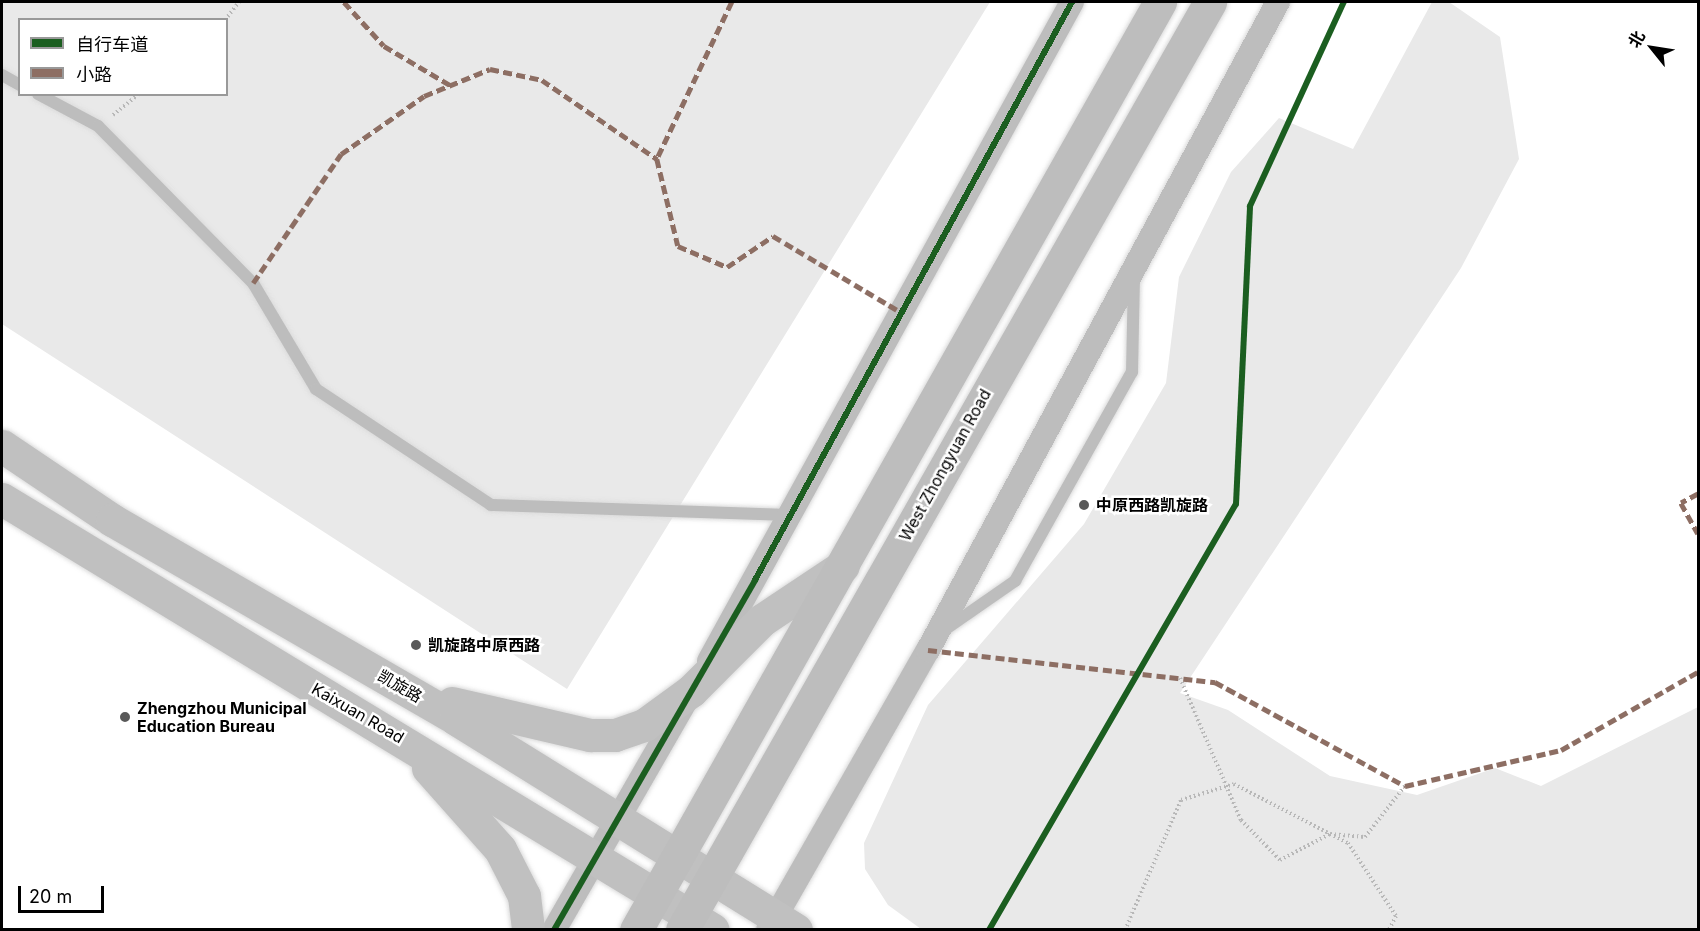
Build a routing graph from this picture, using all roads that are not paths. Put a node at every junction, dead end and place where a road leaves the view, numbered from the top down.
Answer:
1 (1072, 2) edge
2 (1160, 2) edge
3 (1210, 2) edge
4 (1278, 2) edge
5 (2, 75) edge
6 (18, 84) edge
7 (42, 96) edge
8 (1134, 271) junction
9 (2, 446) edge
10 (2, 499) edge
11 (791, 515) junction
12 (843, 566) junction
13 (935, 637) junction
14 (408, 691) junction
15 (691, 691) junction
16 (385, 728) junction
17 (618, 819) junction
18 (677, 856) junction
19 (596, 857) junction
20 (712, 877) junction
21 (656, 894) junction
22 (695, 925) edge
23 (780, 925) edge
24 (528, 930) edge
25 (554, 930) edge
26 (636, 930) edge

1 - 11 street
2 - 12 main road
3 - 20 main road, West Zhongyuan Road
4 - 8 street
5 - 6 lane
7 - 11 lane
8 - 13 street
8 - 13 lane
9 - 14 main road, 凯旋路
10 - 16 main road, Kaixuan Road
11 - 15 street
12 - 15 main road
12 - 18 main road
13 - 23 street
14 - 15 main road
14 - 17 main road, 凯旋路
15 - 17 street
16 - 19 main road, Kaixuan Road
16 - 24 main road
17 - 18 main road, 凯旋路
17 - 19 street
18 - 20 main road, 凯旋路
18 - 21 main road
19 - 21 main road, Kaixuan Road
19 - 25 street
20 - 22 main road, West Zhongyuan Road
20 - 23 main road, 凯旋路
21 - 22 main road, Kaixuan Road
21 - 26 main road

